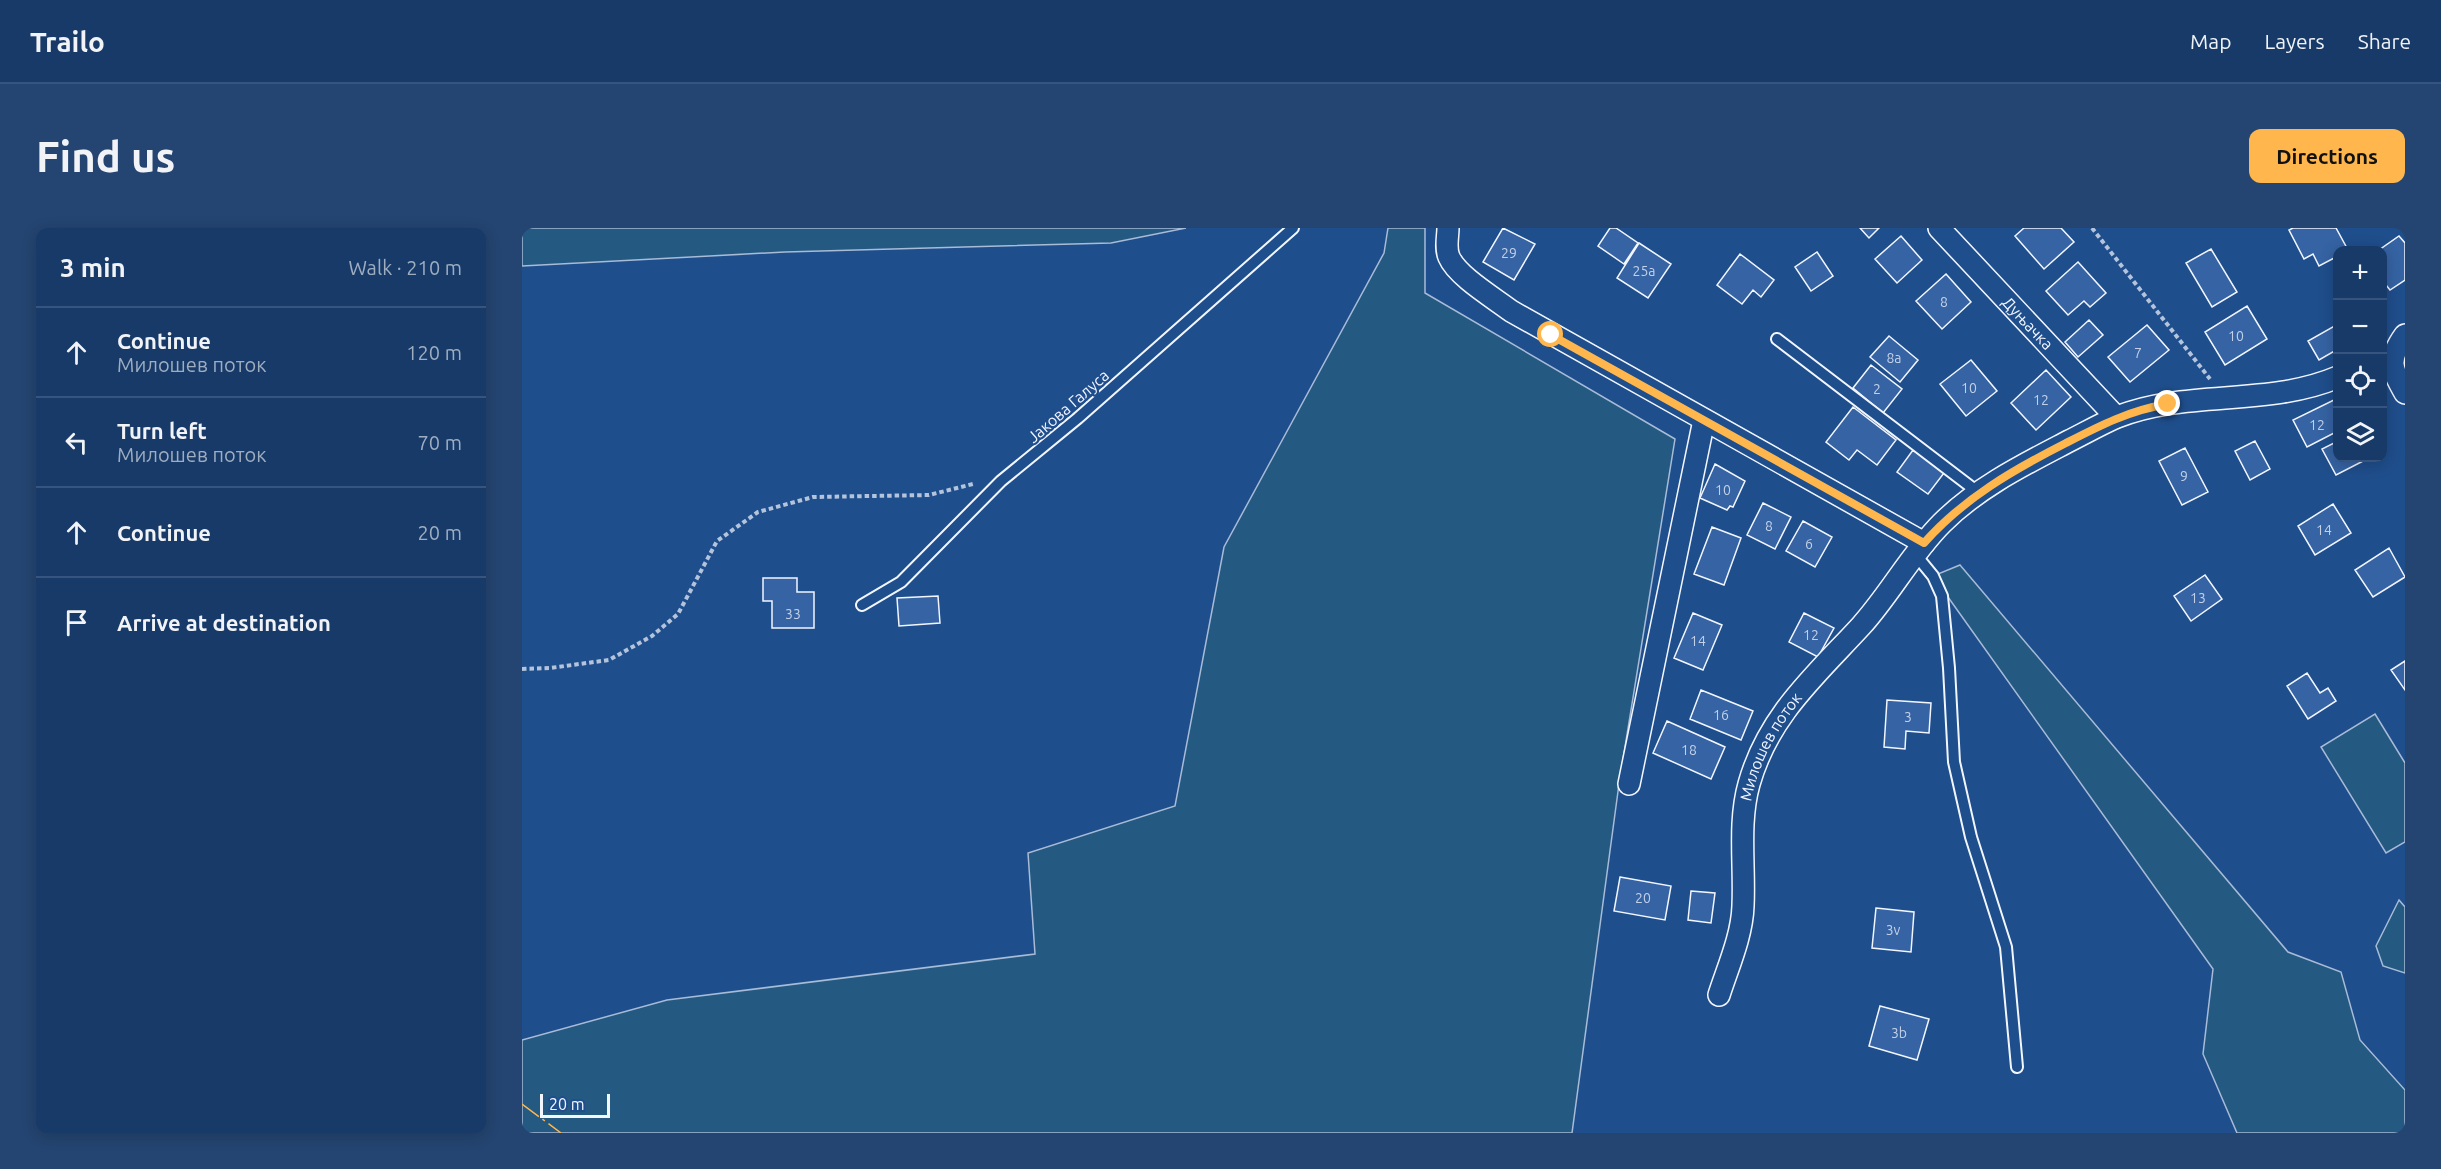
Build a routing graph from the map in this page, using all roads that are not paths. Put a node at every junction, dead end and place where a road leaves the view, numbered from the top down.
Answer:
1 (1293, 228) edge
2 (1449, 228) edge
3 (1939, 228) edge
4 (2405, 336) edge
5 (1777, 339) dead end
6 (2388, 356) edge
7 (2333, 378) edge
8 (2405, 393) edge
9 (2116, 417) junction
10 (1704, 420) junction
11 (1978, 493) junction
12 (1920, 548) junction
13 (862, 605) dead end
14 (1629, 784) dead end
15 (1719, 995) dead end
16 (2017, 1067) dead end

1 - 13 lane, Јакова Галуса
2 - 10 street
3 - 9 street, Дуњачка
4 - 6 street
5 - 11 lane
6 - 8 street
7 - 9 street, Милошев поток
9 - 11 street, Милошев поток
10 - 12 street
10 - 14 street
11 - 12 street, Милошев поток
12 - 15 street, Милошев поток
12 - 16 lane

